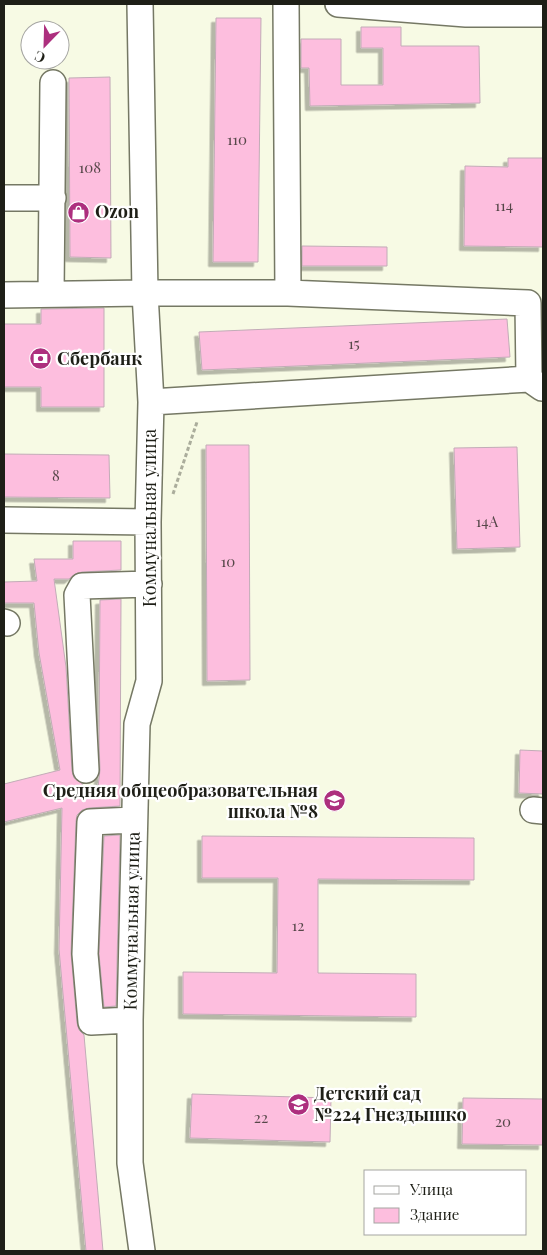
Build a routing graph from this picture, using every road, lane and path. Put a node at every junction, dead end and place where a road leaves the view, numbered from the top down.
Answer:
1 (140, 4) edge
2 (286, 4) edge
3 (338, 4) edge
4 (466, 9) edge
5 (543, 14) edge
6 (53, 83) dead end
7 (4, 198) edge
8 (53, 198) junction
9 (144, 293) junction
10 (288, 293) junction
11 (51, 294) junction
12 (4, 295) edge
13 (536, 384) edge
14 (150, 402) junction
15 (200, 415) dead end
16 (149, 494) junction
17 (4, 520) edge
18 (148, 522) junction
19 (149, 584) junction
20 (86, 770) dead end
21 (134, 820) junction
22 (130, 1020) junction
23 (142, 1251) edge

1 - 9 street, Коммунальная улица
2 - 10 street
3 - 4 street
4 - 5 street
6 - 8 street
7 - 8 street
8 - 11 street
9 - 10 street
9 - 11 street
9 - 14 street, Коммунальная улица
10 - 13 street
11 - 12 street
13 - 14 street
14 - 16 street, Коммунальная улица
15 - 16 path
16 - 18 street, Коммунальная улица
17 - 18 street
18 - 19 street, Коммунальная улица
19 - 20 street
19 - 21 street, Коммунальная улица
21 - 22 street, Коммунальная улица
21 - 22 street
22 - 23 street, Коммунальная улица

